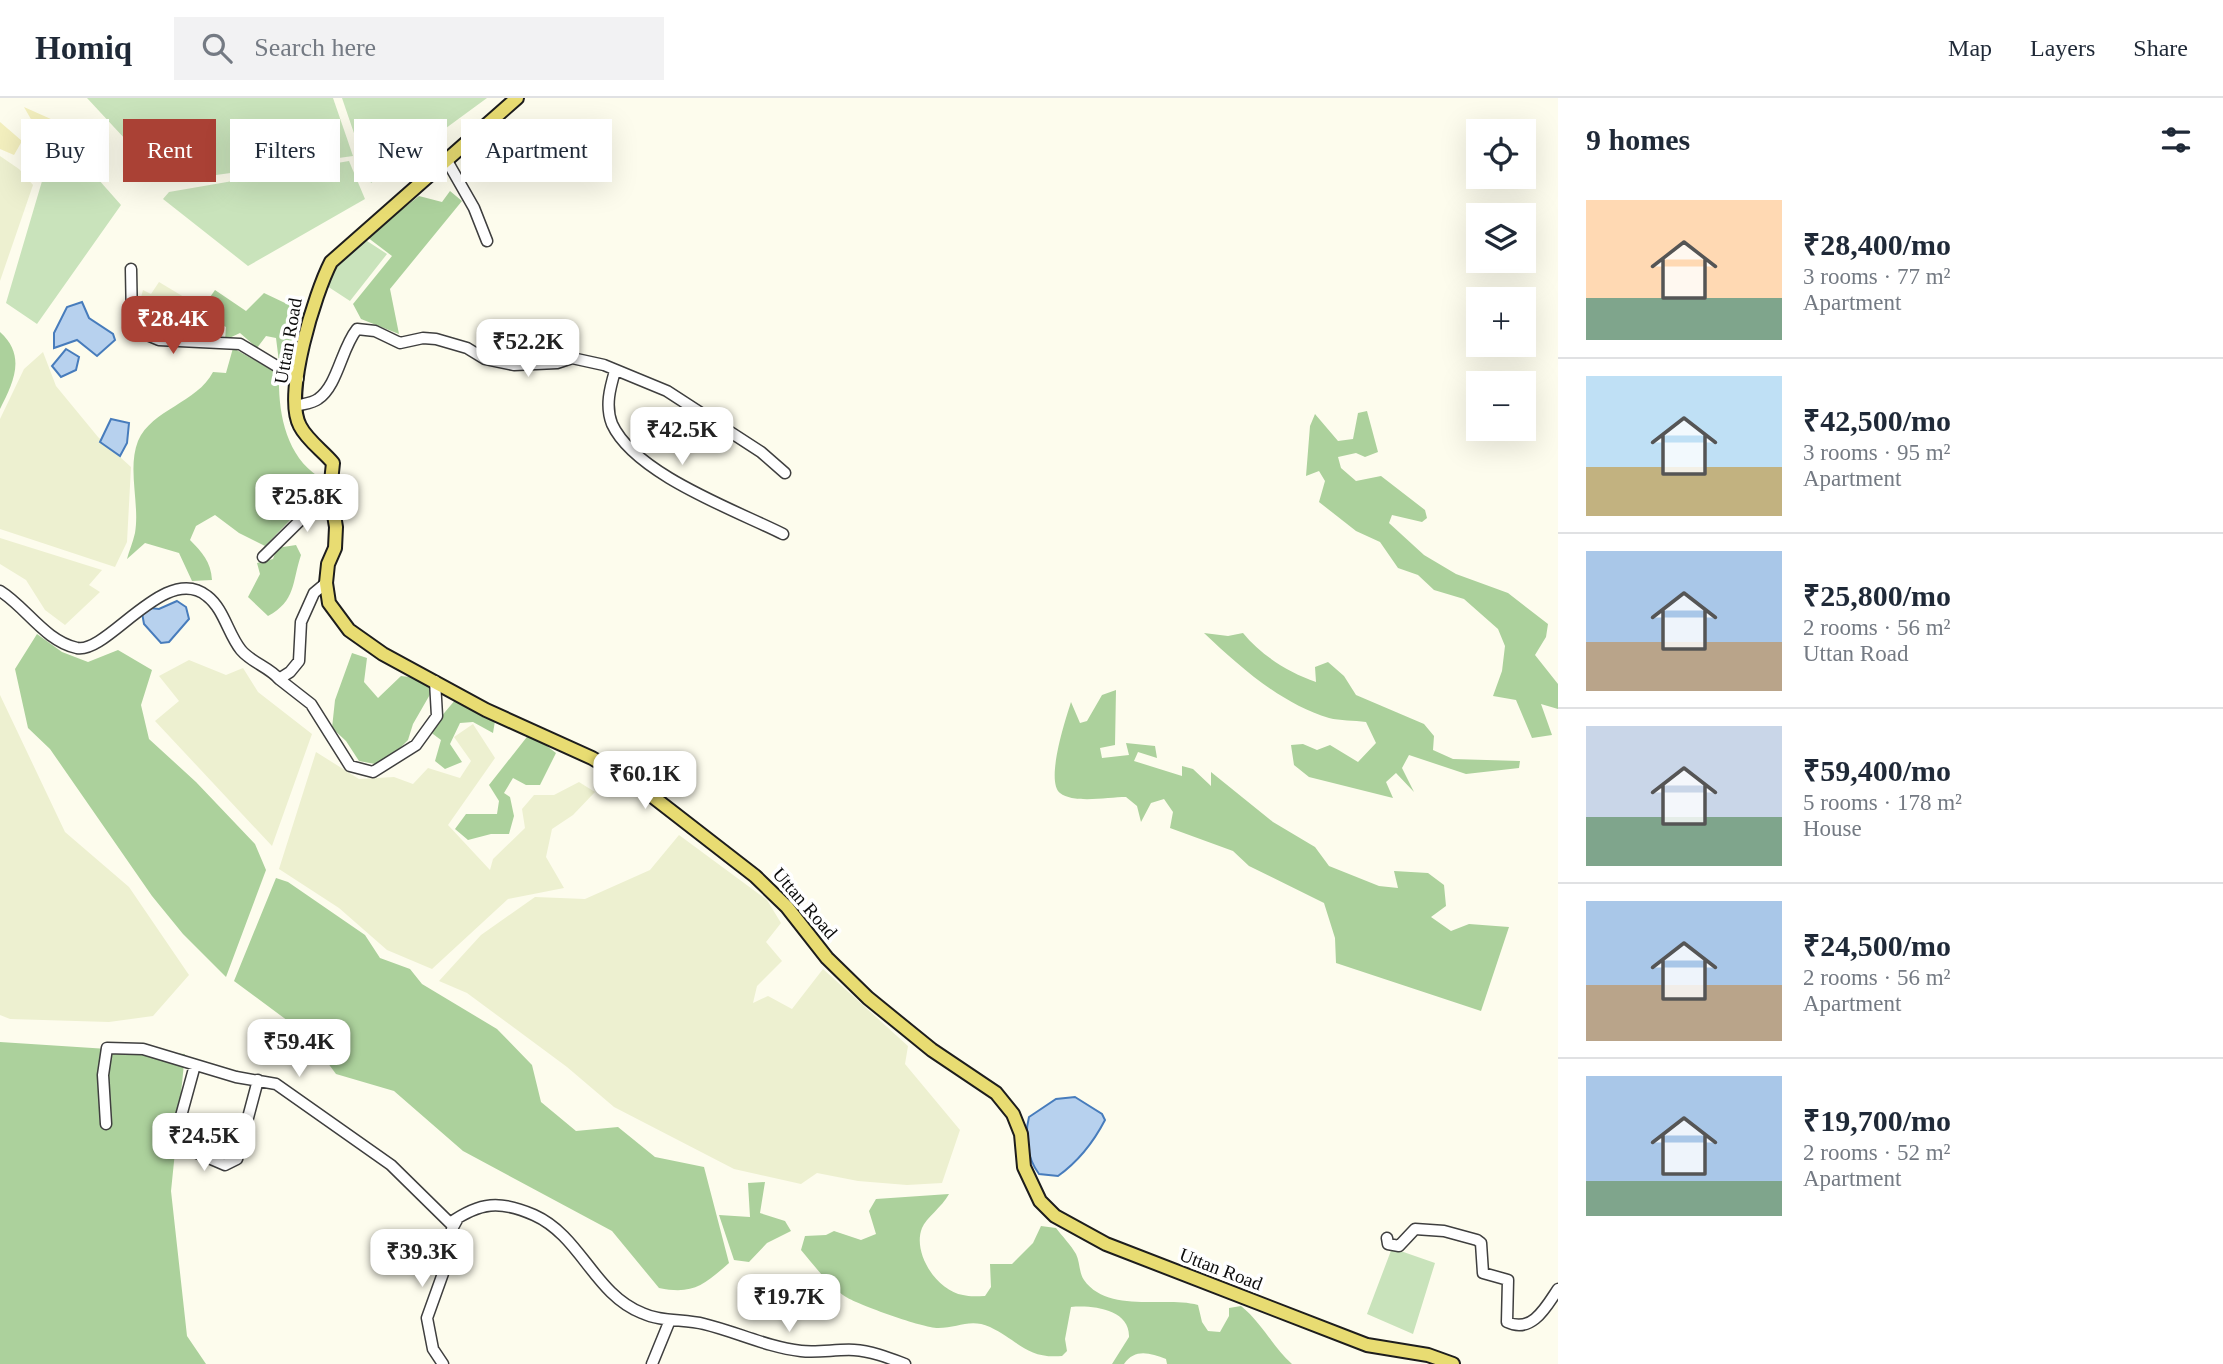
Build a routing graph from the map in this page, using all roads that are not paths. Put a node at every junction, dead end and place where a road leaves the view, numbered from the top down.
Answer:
1 (517, 98) edge
2 (447, 158) edge
3 (447, 161) edge
4 (420, 182) edge
5 (487, 242) dead end
6 (131, 269) dead end
7 (615, 370) junction
8 (298, 379) junction
9 (296, 406) junction
10 (785, 474) dead end
11 (330, 491) junction
12 (783, 534) dead end
13 (263, 556) dead end
14 (326, 583) junction
15 (0, 591) edge
16 (279, 679) junction
17 (435, 681) junction
18 (195, 1065) junction
19 (258, 1080) junction
20 (106, 1124) dead end
21 (461, 1215) junction
22 (1387, 1238) dead end
23 (1558, 1289) edge
24 (670, 1320) junction
25 (902, 1363) edge
26 (443, 1364) edge
27 (652, 1364) edge
28 (1453, 1364) edge

1 - 2 main road, Uttan Road
3 - 5 street
4 - 8 main road, Uttan Road
6 - 8 street
7 - 9 street
7 - 10 street
7 - 12 street
8 - 9 main road, Uttan Road
9 - 11 main road, Uttan Road
11 - 13 street
11 - 14 main road, Uttan Road
14 - 16 street
14 - 17 main road, Uttan Road
15 - 16 street
16 - 17 street
17 - 28 main road, Uttan Road
18 - 19 street
18 - 19 street
18 - 20 street
19 - 21 street
21 - 24 street
21 - 26 street
22 - 23 street
24 - 25 street
24 - 27 street

